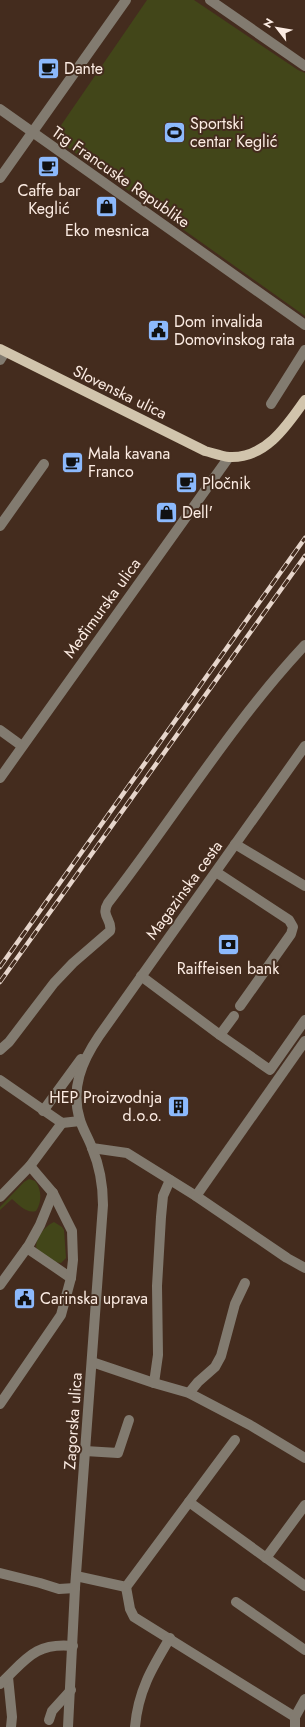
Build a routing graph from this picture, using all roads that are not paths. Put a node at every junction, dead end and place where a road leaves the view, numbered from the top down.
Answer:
1 (126, 0) edge
2 (210, 0) edge
3 (305, 66) edge
4 (0, 109) edge
5 (32, 132) junction
6 (0, 178) edge
7 (305, 325) edge
8 (305, 350) edge
9 (2, 353) edge
10 (305, 400) edge
11 (271, 404) dead end
12 (229, 457) junction
13 (44, 464) dead end
14 (0, 526) edge
15 (305, 645) edge
16 (0, 730) edge
17 (22, 746) junction
18 (305, 746) edge
19 (0, 778) edge
20 (235, 844) junction
21 (216, 872) junction
22 (305, 886) edge
23 (141, 976) junction
24 (240, 1006) dead end
25 (234, 1016) dead end
26 (305, 1020) edge
27 (220, 1035) junction
28 (305, 1041) edge
29 (0, 1050) edge
30 (88, 1052) junction
31 (0, 1080) edge
32 (43, 1111) junction
33 (80, 1121) junction
34 (62, 1123) junction
35 (92, 1148) junction
36 (30, 1166) junction
37 (170, 1180) junction
38 (53, 1193) junction
39 (196, 1196) junction
40 (0, 1197) edge
41 (27, 1248) junction
42 (305, 1268) edge
43 (71, 1278) junction
44 (246, 1283) dead end
45 (0, 1285) edge
46 (92, 1362) junction
47 (154, 1383) junction
48 (189, 1393) junction
49 (0, 1404) edge
50 (129, 1420) dead end
51 (234, 1440) dead end
52 (85, 1451) junction
53 (305, 1458) edge
54 (189, 1502) junction
55 (305, 1505) edge
56 (266, 1558) junction
57 (0, 1573) edge
58 (76, 1576) junction
59 (305, 1586) edge
60 (126, 1587) junction
61 (75, 1588) junction
62 (236, 1602) dead end
63 (170, 1638) junction
64 (73, 1646) junction
65 (305, 1650) edge
66 (8, 1676) junction
67 (0, 1684) edge
68 (70, 1690) junction
69 (305, 1699) edge
70 (49, 1720) dead end
71 (295, 1722) edge
72 (11, 1727) edge
73 (68, 1727) edge
74 (134, 1727) edge

1 - 5 street, Trg Francuske Republike
2 - 3 street
4 - 5 street
5 - 6 street
5 - 7 street, Trg Francuske Republike
8 - 11 street
9 - 12 main road, Slovenska ulica
10 - 12 main road
12 - 17 street, Međimurska ulica
13 - 14 street
15 - 29 street
16 - 17 street
17 - 19 street, Međimurska ulica
18 - 20 street, Magazinska cesta
20 - 21 street, Magazinska cesta
20 - 22 street
21 - 23 street, Magazinska cesta
21 - 24 street
23 - 27 street
23 - 30 street, Magazinska cesta
25 - 27 street
26 - 27 street
28 - 39 street
30 - 32 street, Magazinska cesta
30 - 33 street, Magazinska cesta
31 - 32 street
32 - 34 street
33 - 34 street
33 - 35 street, Zagorska ulica
34 - 36 street
35 - 37 street
35 - 46 street, Zagorska ulica
36 - 38 street
36 - 40 street
37 - 39 street
37 - 47 street
38 - 41 street
38 - 43 street
39 - 42 street
41 - 43 street
41 - 45 street
43 - 49 street
44 - 48 street
46 - 47 street
46 - 52 street, Zagorska ulica
47 - 48 street
48 - 53 street
50 - 52 street
51 - 54 street
52 - 58 street, Zagorska ulica
54 - 56 street
54 - 60 street
55 - 56 street
56 - 59 street
57 - 61 street
58 - 60 street
58 - 61 street, Zagorska ulica
60 - 63 street
61 - 64 street, Zagorska ulica
62 - 65 street
63 - 71 street
63 - 74 street
64 - 66 street
64 - 68 street, Zagorska ulica
66 - 67 street
66 - 72 street
68 - 70 street
68 - 73 street, Zagorska ulica
69 - 71 street

